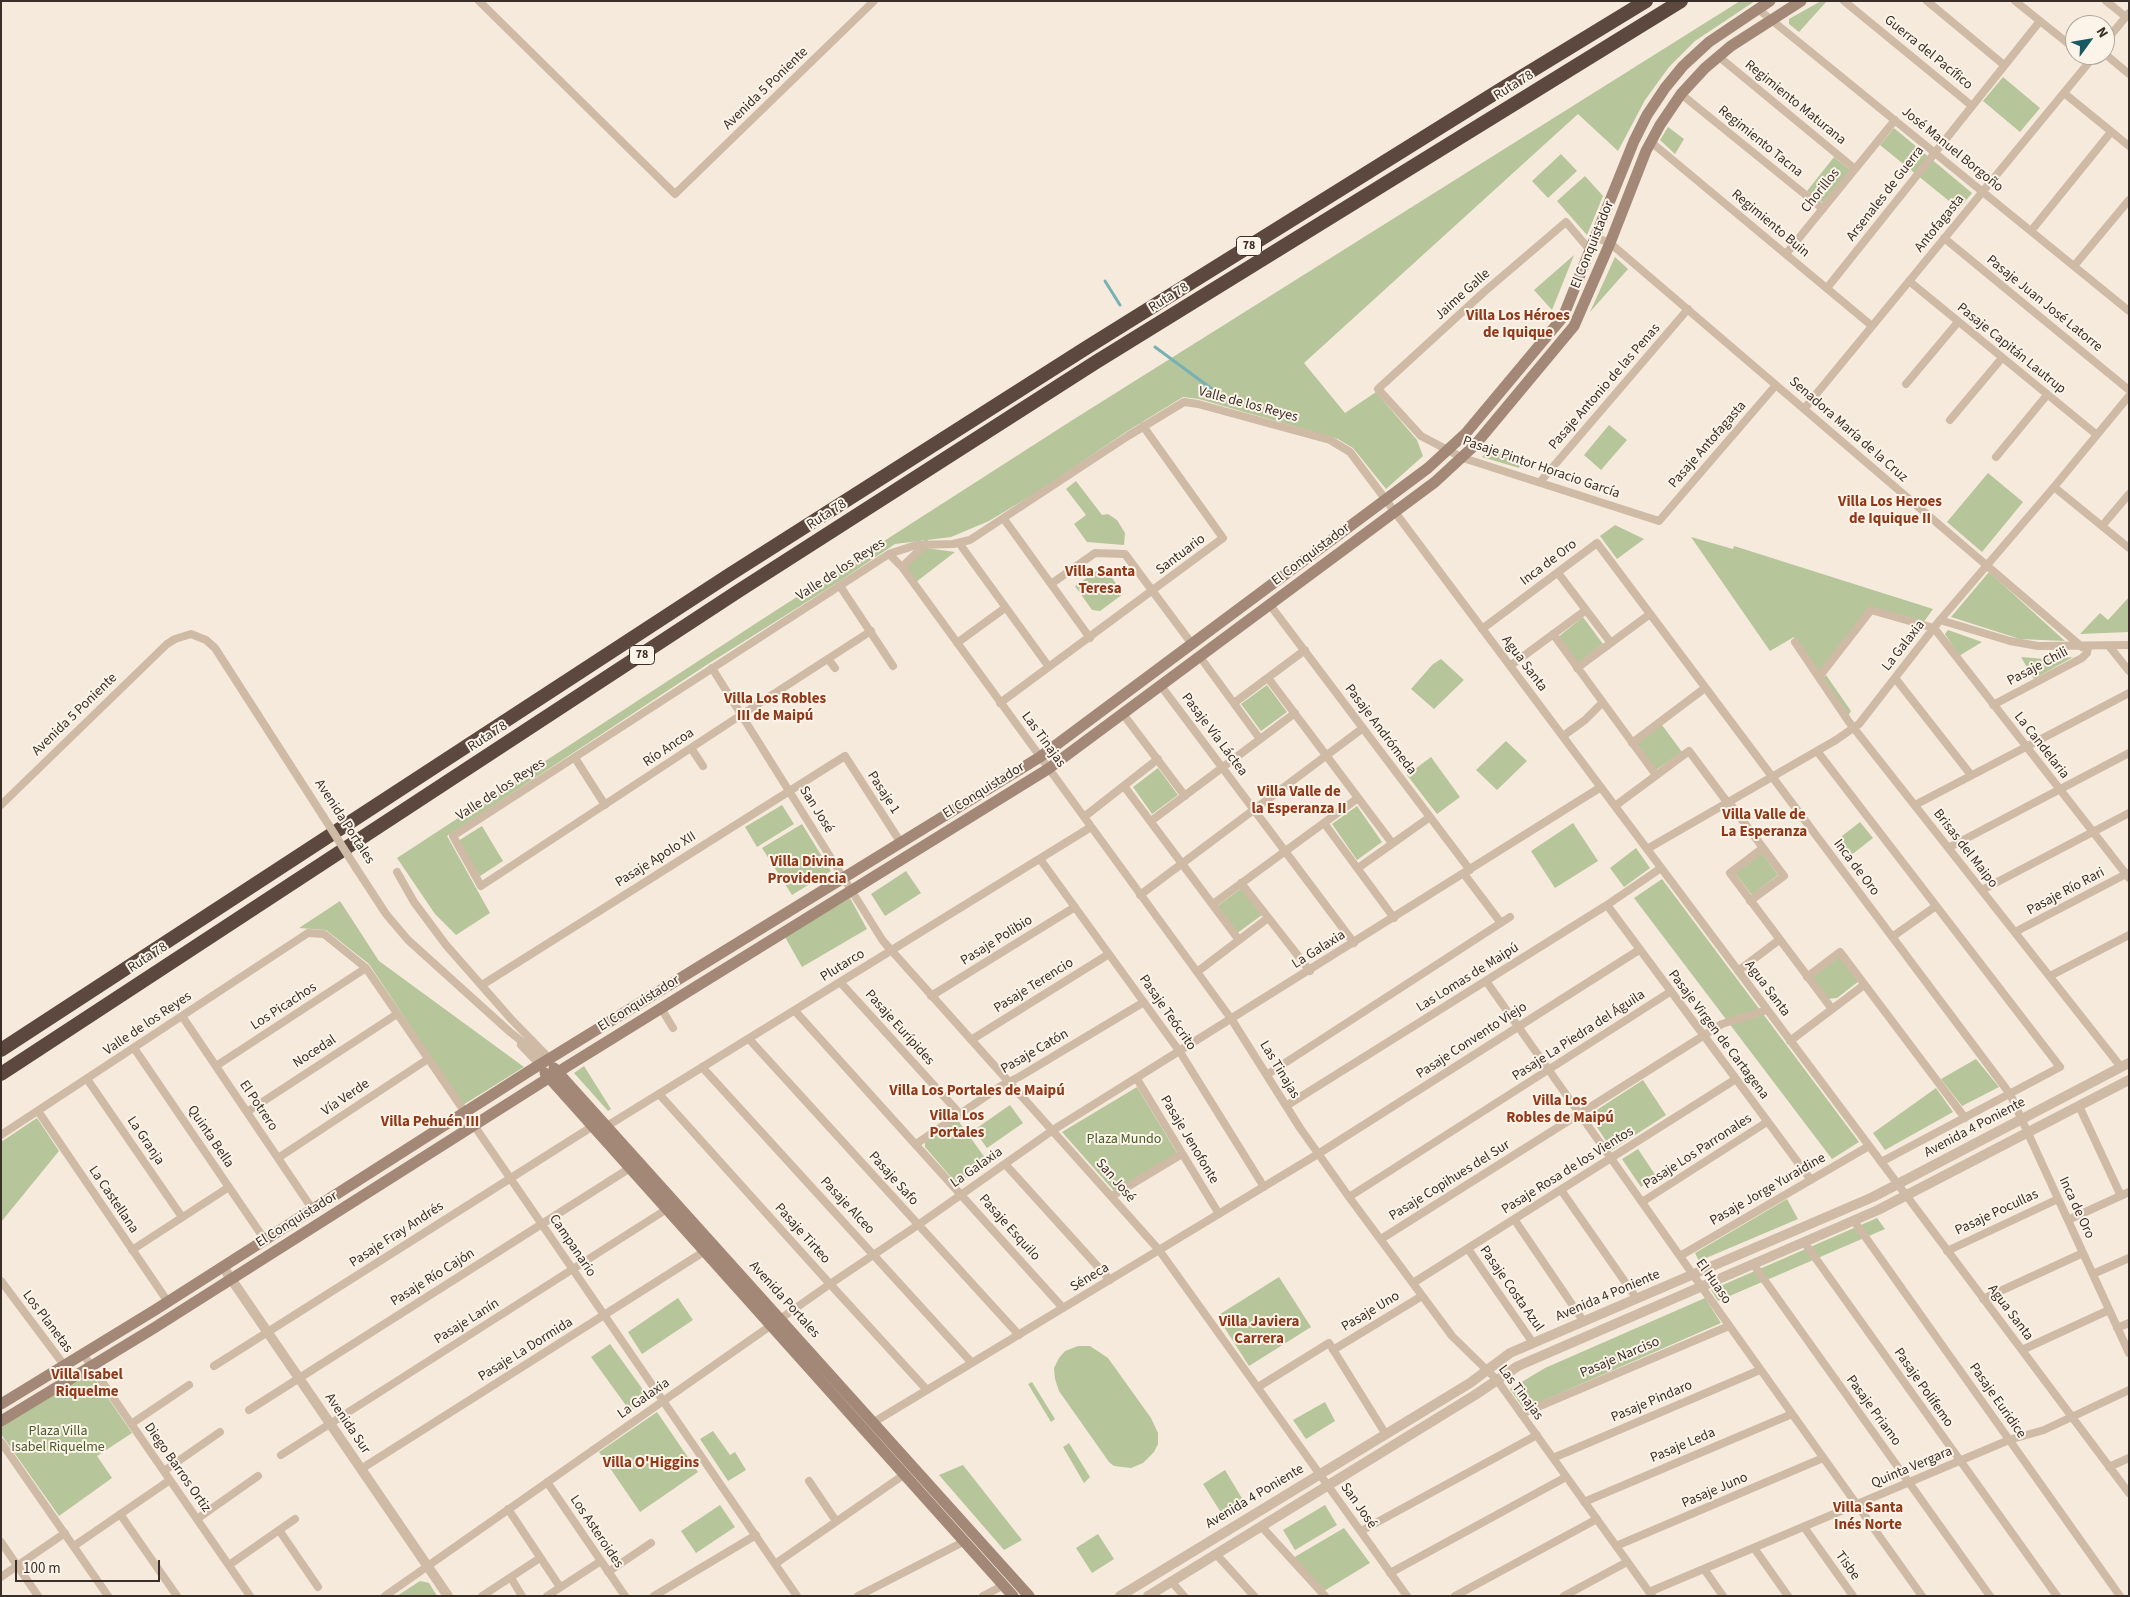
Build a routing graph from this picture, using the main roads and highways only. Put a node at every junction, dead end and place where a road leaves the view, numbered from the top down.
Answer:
1 (1646, 1) edge
2 (1770, 1) edge
3 (1801, 1) edge
4 (1680, 2) edge
5 (1, 1050) edge
6 (545, 1062) junction
7 (1, 1074) edge
8 (554, 1074) junction
9 (776, 1322) junction
10 (1, 1404) edge
11 (1, 1420) edge
12 (1013, 1596) edge
13 (1029, 1596) edge

1 - 5 highway, Ruta 78 / 78
2 - 6 main road, El Conquistador
3 - 8 main road, El Conquistador
4 - 7 highway, Ruta 78 / 78
6 - 8 main road, Avenida Portales
6 - 10 main road, El Conquistador
8 - 9 main road, Avenida Portales
8 - 9 main road, Avenida Portales
8 - 11 main road, El Conquistador
9 - 12 main road, Avenida Portales
9 - 13 main road, Avenida Portales

